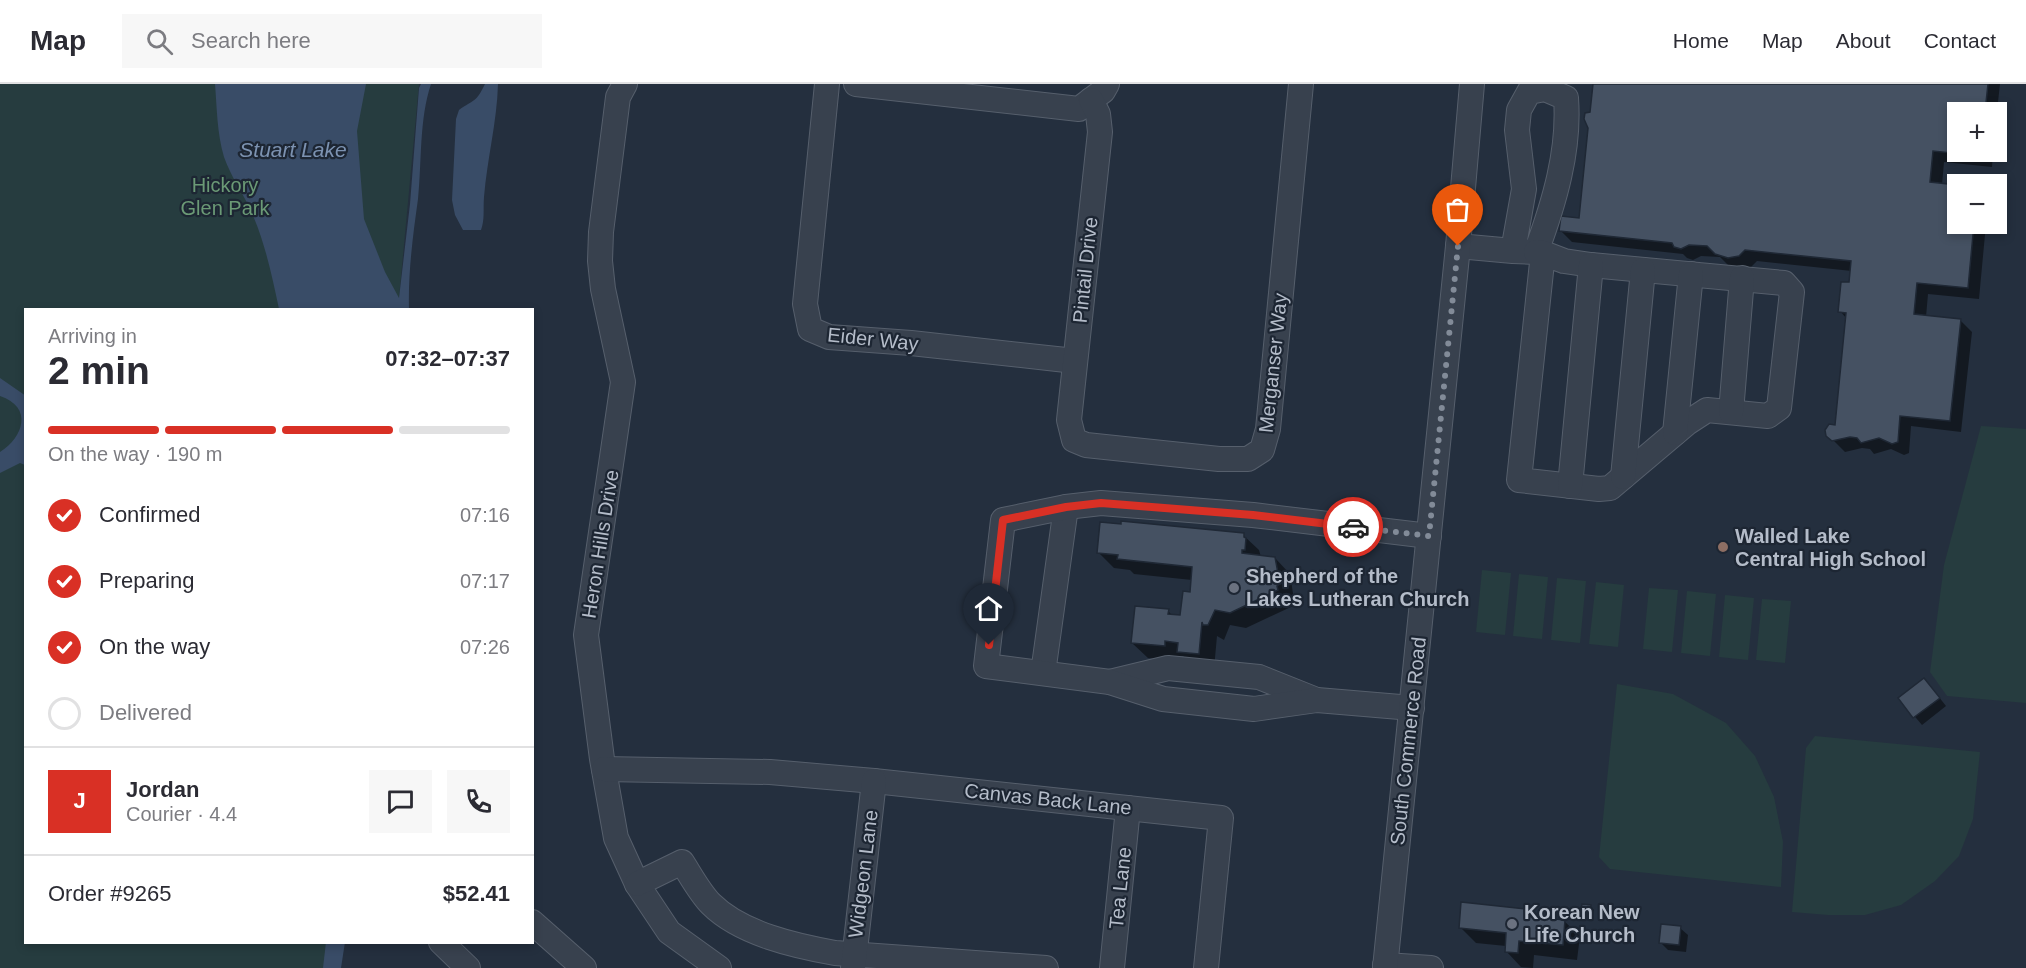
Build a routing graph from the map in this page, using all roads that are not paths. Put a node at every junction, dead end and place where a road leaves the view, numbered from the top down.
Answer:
1 (625, 84) edge
2 (827, 84) edge
3 (856, 84) edge
4 (1301, 84) edge
5 (1472, 84) edge
6 (1099, 92) edge
7 (1458, 246) junction
8 (1531, 252) junction
9 (1592, 266) junction
10 (1643, 270) junction
11 (1691, 274) junction
12 (1742, 278) junction
13 (1075, 361) junction
14 (1731, 412) junction
15 (1675, 433) junction
16 (1074, 440) joint
17 (1623, 477) junction
18 (1570, 486) junction
19 (1066, 507) junction
20 (1429, 536) junction
21 (1043, 673) junction
22 (1412, 708) junction
23 (604, 769) junction
24 (874, 781) junction
25 (1128, 808) junction
26 (637, 884) junction
27 (534, 924) edge
28 (443, 944) edge
29 (854, 961) edge
30 (1385, 966) edge
31 (468, 968) edge
32 (584, 968) edge
33 (719, 968) edge
34 (1046, 968) edge
35 (1112, 968) edge
36 (1206, 968) edge
37 (1431, 968) edge

1 - 23 street, Heron Hills Drive
2 - 13 street, Eider Way
3 - 6 street
4 - 16 street, Merganser Way
5 - 7 street, South Commerce Road
6 - 13 street, Pintail Drive
7 - 8 street
7 - 20 street, South Commerce Road
8 - 8 street
8 - 9 street
8 - 18 street
9 - 10 street
9 - 18 street
10 - 11 street
10 - 17 street
11 - 12 street
11 - 15 street
12 - 14 street
12 - 14 street
13 - 16 street, Pintail Drive
14 - 15 street
15 - 17 street
17 - 18 street
19 - 20 street
19 - 21 street
19 - 21 street
20 - 22 street, South Commerce Road
21 - 22 street
22 - 30 street, South Commerce Road
23 - 24 street, Canvas Back Lane
23 - 26 street, Heron Hills Drive
24 - 25 street, Canvas Back Lane
24 - 29 street, Widgeon Lane
25 - 35 street, Tea Lane
25 - 36 street, Canvas Back Lane
26 - 29 street
26 - 33 street, Heron Hills Drive
27 - 32 street
28 - 31 street
29 - 34 street
30 - 37 street

